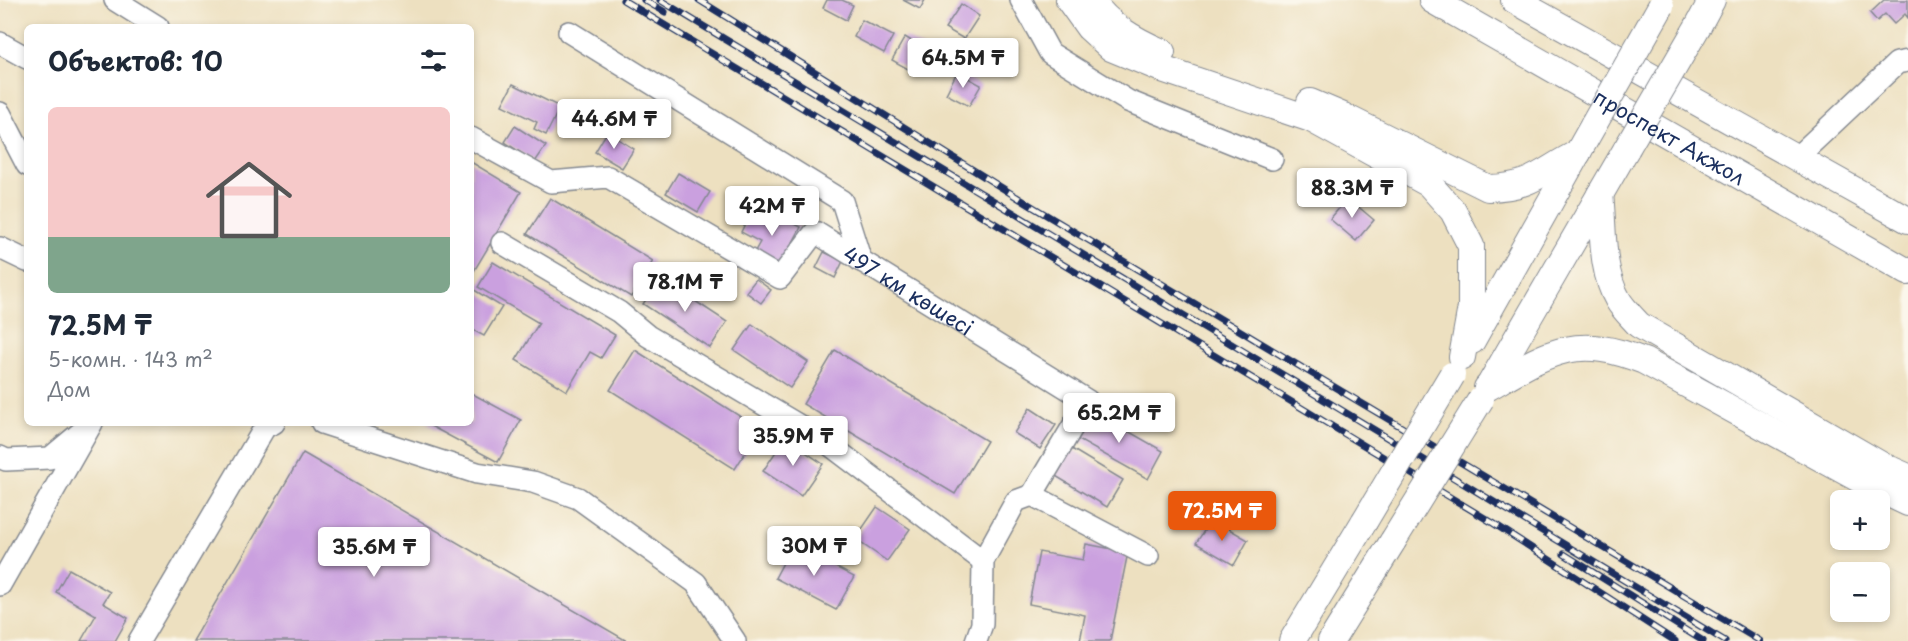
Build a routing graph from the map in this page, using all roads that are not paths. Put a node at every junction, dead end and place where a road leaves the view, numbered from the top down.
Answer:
1 (115, 0) edge
2 (1021, 0) edge
3 (1069, 0) edge
4 (1090, 0) edge
5 (1432, 0) edge
6 (1514, 0) edge
7 (1712, 0) edge
8 (1663, 3) edge
9 (153, 24) edge
10 (569, 32) dead end
11 (0, 43) edge
12 (24, 56) edge
13 (1908, 61) edge
14 (0, 113) edge
15 (474, 140) edge
16 (1578, 153) junction
17 (1796, 158) junction
18 (24, 159) edge
19 (1272, 159) dead end
20 (1600, 194) junction
21 (1908, 220) edge
22 (502, 243) dead end
23 (0, 248) edge
24 (24, 260) edge
25 (861, 261) junction
26 (1908, 272) edge
27 (1457, 366) junction
28 (1484, 394) junction
29 (89, 426) edge
30 (90, 426) edge
31 (268, 426) edge
32 (331, 426) edge
33 (0, 456) edge
34 (1908, 477) edge
35 (1032, 495) junction
36 (1908, 503) edge
37 (1148, 556) dead end
38 (983, 561) junction
39 (0, 585) edge
40 (139, 641) edge
41 (735, 641) edge
42 (976, 641) edge
43 (1292, 641) edge
44 (1331, 641) edge

1 - 9 street
2 - 19 street
3 - 27 main road
4 - 16 main road
5 - 26 main road, проспект Акжол
6 - 17 main road, проспект Акжол
7 - 20 main road, bridge
8 - 16 main road, bridge
10 - 25 street
11 - 12 street
13 - 17 street
14 - 18 street
15 - 25 street, 497 км көшесі
16 - 27 main road
17 - 21 main road, проспект Акжол
20 - 28 main road
20 - 34 main road
22 - 38 street
23 - 24 street
25 - 35 street, 497 км көшесі
27 - 43 main road, bridge
28 - 36 main road
28 - 44 main road, bridge
29 - 33 street
30 - 39 street
31 - 40 street
32 - 41 street
35 - 37 street
35 - 38 street, 497 км көшесі
38 - 42 street

